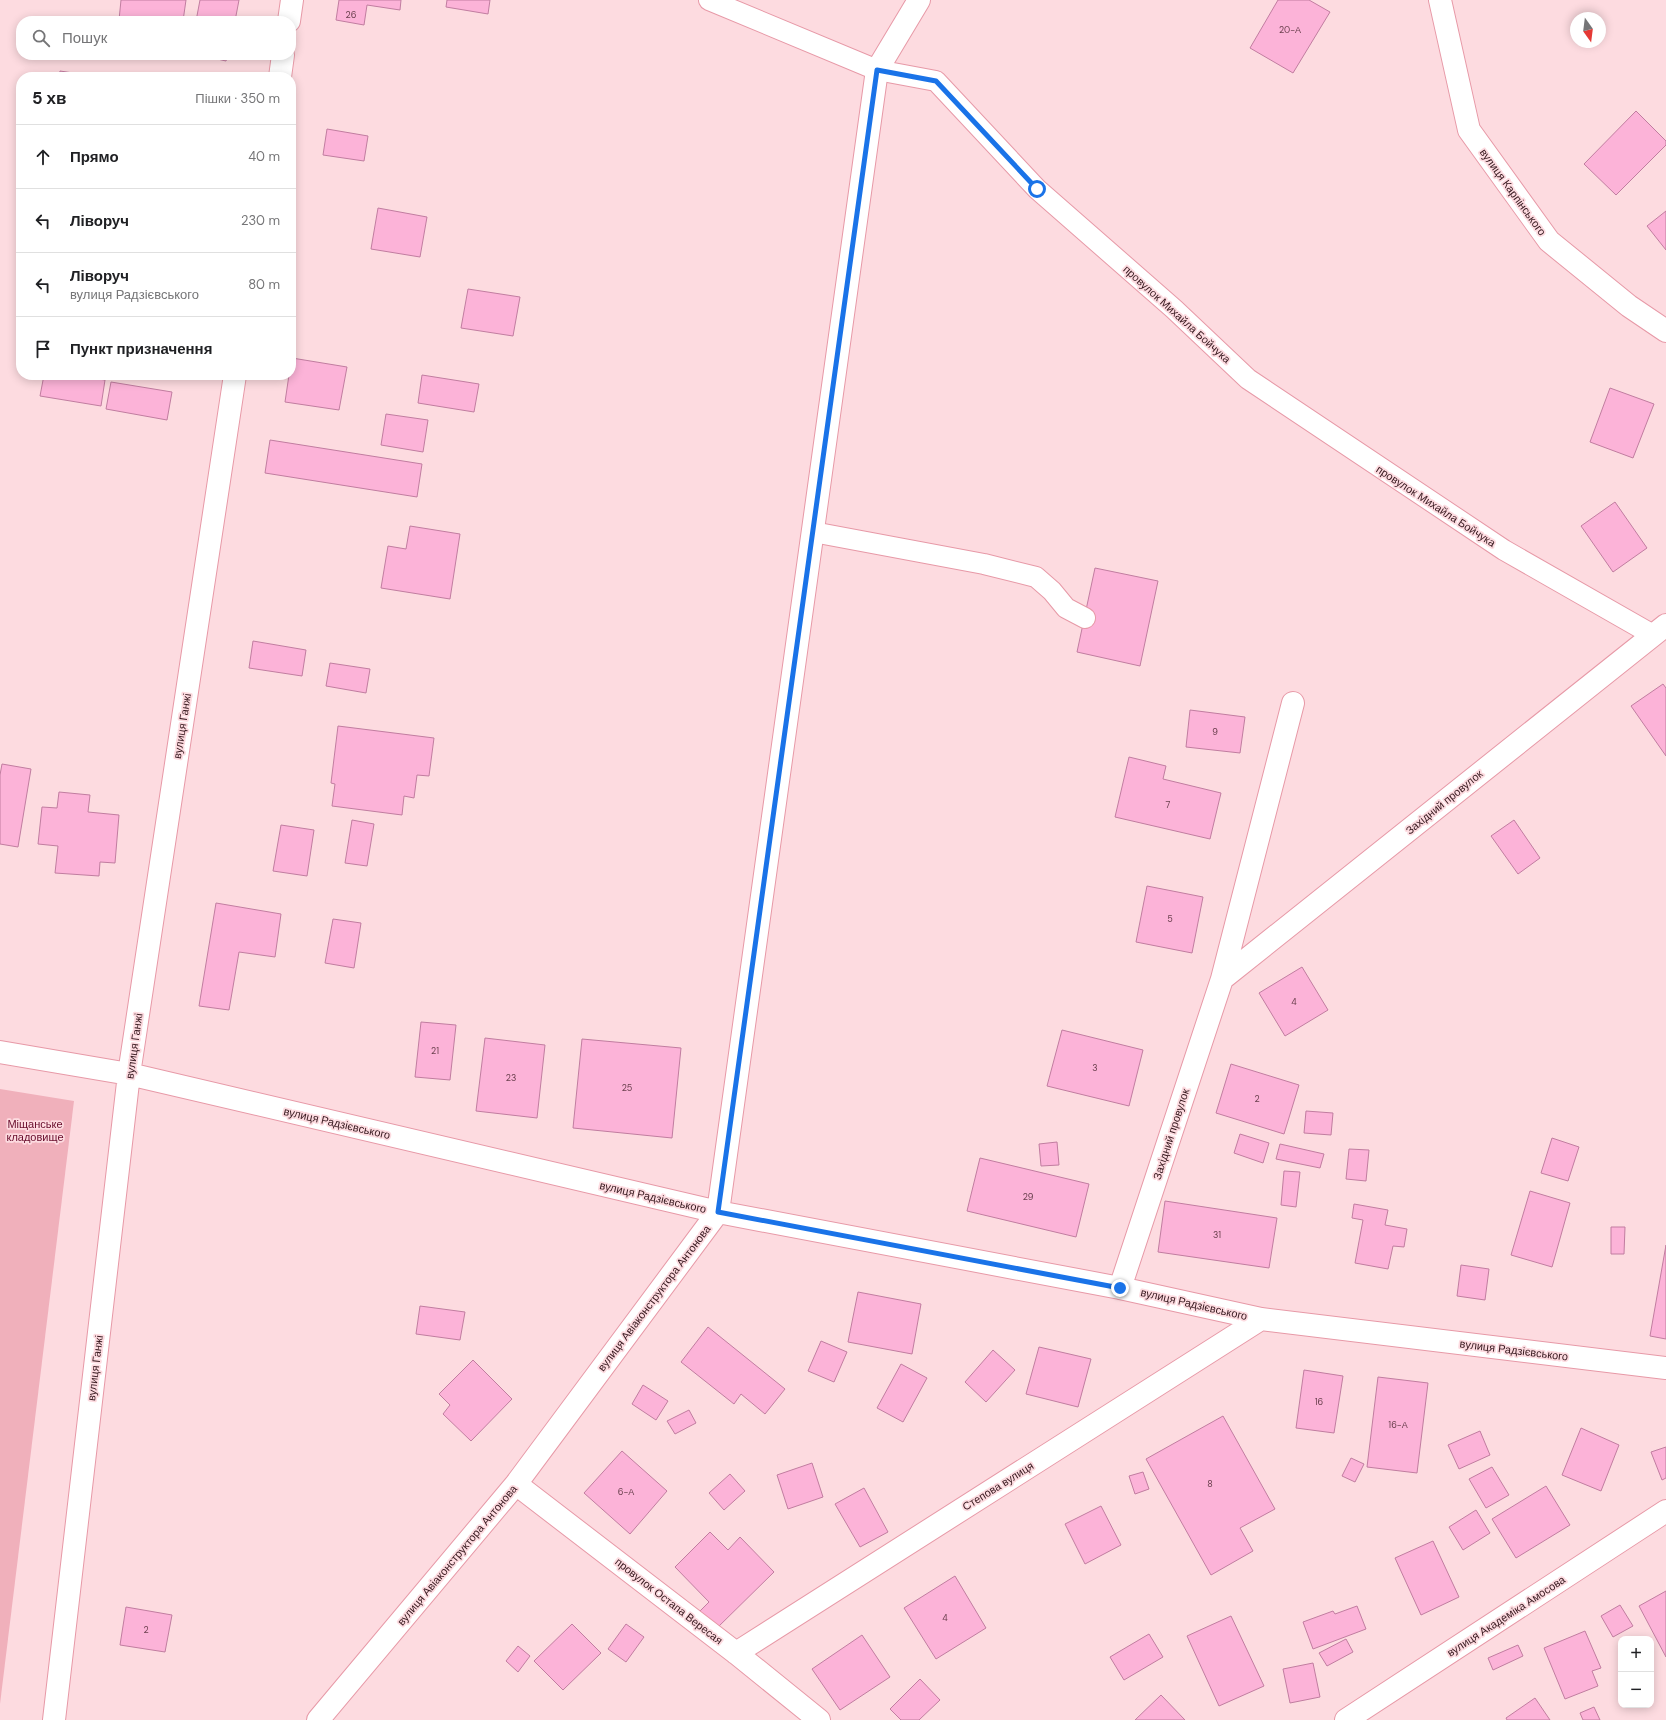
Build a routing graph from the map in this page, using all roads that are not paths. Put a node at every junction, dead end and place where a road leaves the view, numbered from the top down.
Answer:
1 (292, 0) edge
2 (709, 0) edge
3 (919, 0) edge
4 (1440, 0) edge
5 (290, 16) edge
6 (282, 60) edge
7 (877, 70) junction
8 (281, 72) edge
9 (1666, 331) edge
10 (234, 380) edge
11 (813, 532) junction
12 (1084, 618) dead end
13 (1660, 630) edge
14 (1293, 703) dead end
15 (1222, 979) junction
16 (0, 1052) edge
17 (129, 1074) junction
18 (718, 1212) junction
19 (1120, 1288) junction
20 (1261, 1319) junction
21 (1666, 1368) edge
22 (516, 1484) junction
23 (1666, 1511) edge
24 (736, 1653) junction
25 (54, 1720) edge
26 (318, 1720) edge
27 (819, 1720) edge
28 (1346, 1720) edge

1 - 5 street
2 - 7 lane, провулок Михайла Бойчука
3 - 7 street
4 - 9 street, вулиця Карпінського
6 - 8 street
7 - 11 street, вулиця Авіаконструктора Антонова
7 - 13 lane, провулок Михайла Бойчука
10 - 17 street, вулиця Ганжі
11 - 12 lane
11 - 18 street, вулиця Авіаконструктора Антонова
13 - 15 street, Західний провулок
14 - 15 street, Західний провулок
15 - 19 street, Західний провулок
16 - 17 street, вулиця Радзієвського
17 - 18 street, вулиця Радзієвського
17 - 25 street, вулиця Ганжі
18 - 19 street, вулиця Радзієвського
18 - 22 street, вулиця Авіаконструктора Антонова
19 - 20 street, вулиця Радзієвського
20 - 21 street, вулиця Радзієвського
20 - 24 street, Степова вулиця
22 - 24 street, провулок Остапа Вересая
22 - 26 street, вулиця Авіаконструктора Антонова
23 - 28 street, вулиця Академіка Амосова
24 - 27 street, провулок Остапа Вересая

